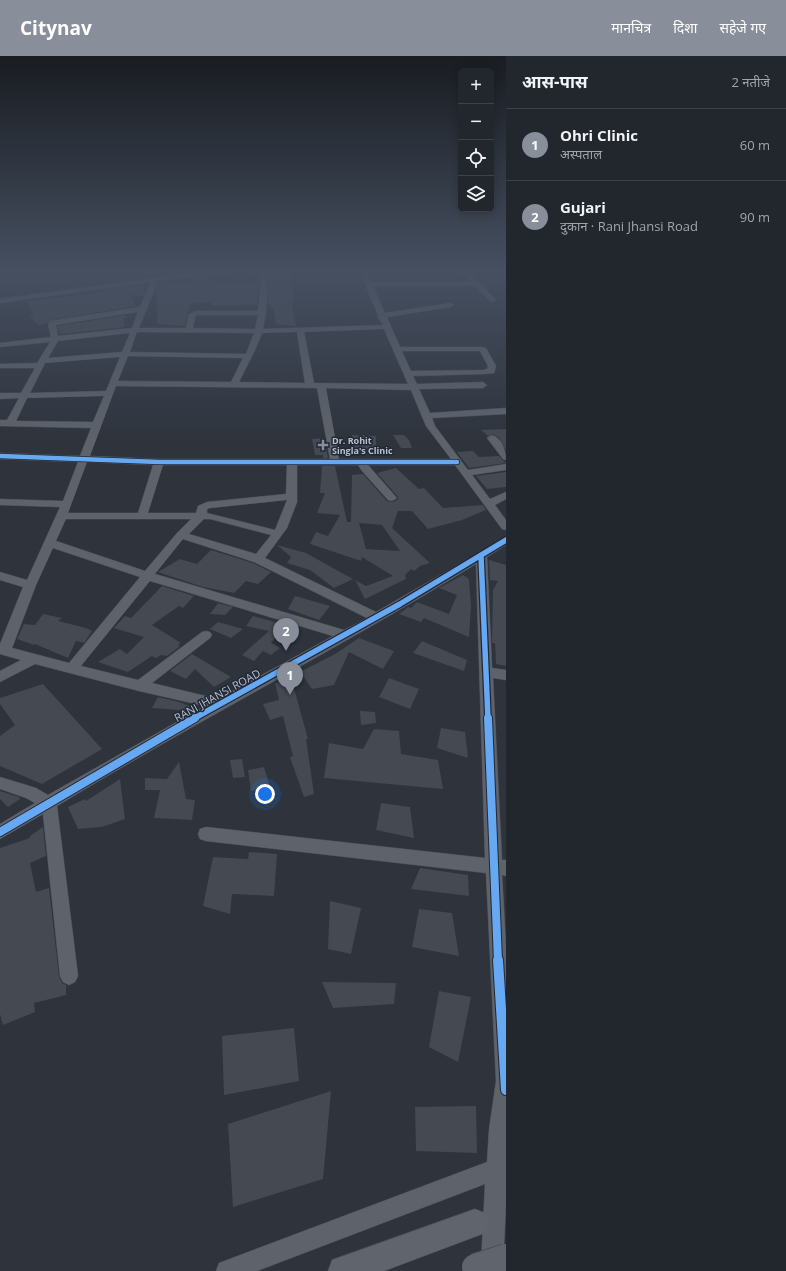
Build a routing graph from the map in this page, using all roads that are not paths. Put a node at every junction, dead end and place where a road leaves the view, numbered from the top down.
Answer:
1 (52, 327) edge
2 (136, 327) edge
3 (190, 327) edge
4 (259, 327) edge
5 (386, 327) joint
6 (300, 329) junction
7 (135, 330) junction
8 (189, 330) junction
9 (258, 331) junction
10 (55, 340) junction
11 (0, 345) edge
12 (396, 349) junction
13 (124, 354) junction
14 (248, 356) junction
15 (41, 363) junction
16 (0, 366) edge
17 (408, 374) junction
18 (113, 383) junction
19 (234, 384) junction
20 (310, 385) junction
21 (321, 385) junction
22 (483, 385) dead end
23 (413, 387) junction
24 (109, 393) junction
25 (24, 395) junction
26 (0, 396) edge
27 (506, 412) edge
28 (426, 416) junction
29 (0, 423) edge
30 (10, 423) junction
31 (96, 425) junction
32 (492, 438) dead end
33 (0, 456) edge
34 (506, 457) edge
35 (84, 460) junction
36 (159, 462) junction
37 (335, 462) junction
38 (361, 462) junction
39 (457, 462) junction
40 (292, 463) junction
41 (504, 470) edge
42 (465, 473) junction
43 (292, 495) junction
44 (506, 496) edge
45 (392, 498) dead end
46 (0, 502) edge
47 (66, 504) junction
48 (488, 504) junction
49 (62, 516) junction
50 (142, 516) junction
51 (201, 516) junction
52 (506, 527) edge
53 (278, 534) junction
54 (181, 535) junction
55 (506, 540) edge
56 (50, 543) junction
57 (481, 556) junction
58 (258, 559) junction
59 (0, 576) edge
60 (148, 576) junction
61 (30, 585) junction
62 (376, 617) junction
63 (206, 635) dead end
64 (345, 635) junction
65 (2, 650) edge
66 (33, 659) junction
67 (72, 669) junction
68 (485, 672) junction
69 (506, 676) edge
70 (0, 677) edge
71 (139, 686) junction
72 (218, 704) junction
73 (0, 783) edge
74 (49, 803) junction
75 (0, 832) edge
76 (206, 834) dead end
77 (500, 868) edge
78 (501, 916) edge
79 (69, 976) dead end
80 (506, 1086) edge
81 (497, 1169) junction
82 (495, 1230) edge
83 (477, 1270) edge
84 (227, 1271) edge
85 (342, 1271) edge

1 - 10 street
2 - 7 street
3 - 8 street
4 - 9 street
5 - 6 street
5 - 12 street
6 - 9 street
6 - 20 street
7 - 8 street
7 - 10 street
7 - 13 street
8 - 9 street
9 - 14 street
10 - 11 street
10 - 15 street
12 - 17 street
12 - 17 street
13 - 14 street
13 - 15 street
13 - 18 street
14 - 19 street
15 - 16 street
15 - 25 street
17 - 23 street
18 - 19 street
18 - 24 street
19 - 20 street
20 - 21 street
21 - 23 street
21 - 37 street
22 - 23 street
23 - 28 street
24 - 25 street
24 - 31 street
25 - 26 street
25 - 30 street
27 - 28 street
28 - 39 street
29 - 30 street
30 - 31 street
31 - 35 street
32 - 34 street
33 - 35 street
35 - 36 street
35 - 47 street
36 - 40 street
36 - 50 street
37 - 38 street
37 - 40 street
38 - 39 street
38 - 45 street
39 - 42 street
40 - 43 street
41 - 42 street
42 - 48 street
43 - 51 street
43 - 53 street
44 - 48 street
46 - 47 street
47 - 49 street
48 - 52 street
49 - 50 street
49 - 56 street
50 - 51 street
51 - 53 street
51 - 54 street
53 - 58 street
54 - 58 street
54 - 60 street
55 - 57 street, RANI JHANSI ROAD
56 - 60 street
56 - 61 street
57 - 62 street, RANI JHANSI ROAD
57 - 68 street
58 - 62 street
59 - 61 street
60 - 64 street
60 - 67 street
61 - 65 street
62 - 64 street, RANI JHANSI ROAD
63 - 71 street
64 - 72 street, RANI JHANSI ROAD
65 - 66 street
66 - 67 street
66 - 70 street
67 - 71 street
68 - 69 street
68 - 77 street
71 - 72 street
72 - 74 street, RANI JHANSI ROAD
73 - 74 street
74 - 75 street, RANI JHANSI ROAD
74 - 79 street
76 - 77 street
77 - 78 street
78 - 80 street
80 - 81 street
81 - 82 street
81 - 84 street
82 - 83 main road, bridge
82 - 85 main road

